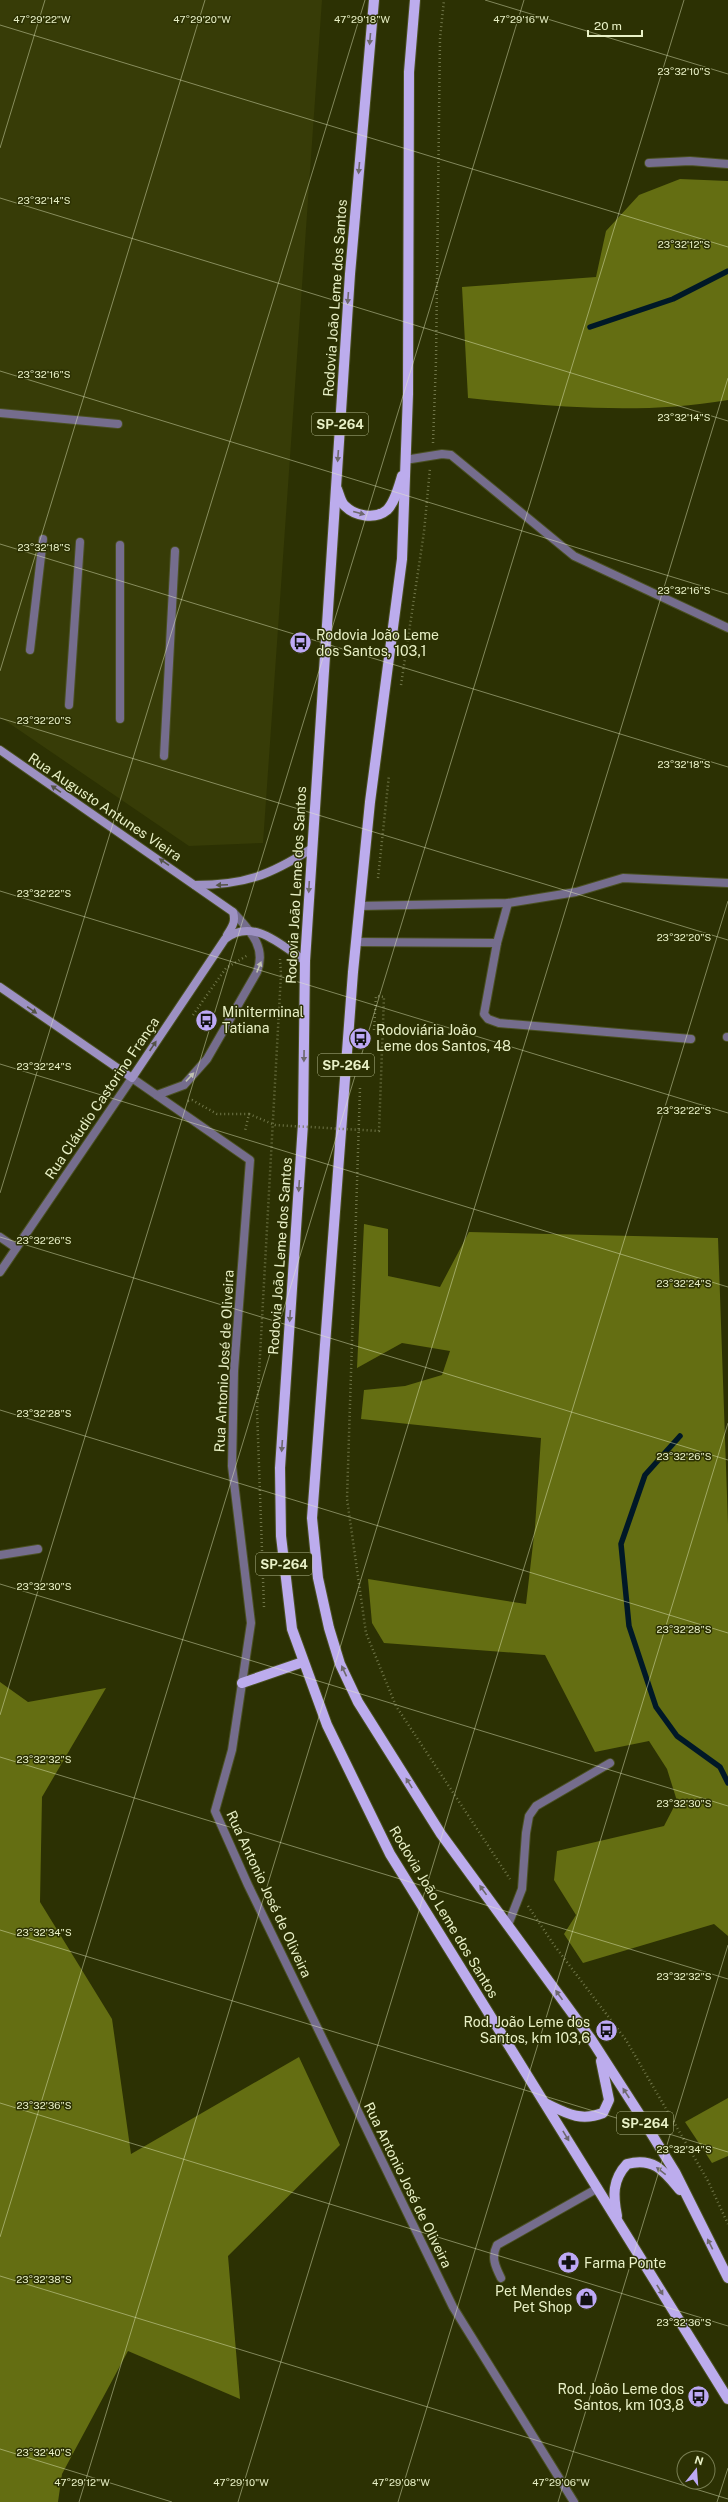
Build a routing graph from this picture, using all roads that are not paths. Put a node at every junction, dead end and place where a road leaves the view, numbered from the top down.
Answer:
1 (374, 0) edge
2 (415, 0) edge
3 (649, 163) dead end
4 (728, 164) edge
5 (0, 413) edge
6 (118, 424) dead end
7 (405, 460) junction
8 (336, 486) junction
9 (43, 539) dead end
10 (80, 542) dead end
11 (120, 544) dead end
12 (175, 551) dead end
13 (728, 628) edge
14 (30, 650) dead end
15 (69, 705) dead end
16 (120, 719) dead end
17 (0, 750) edge
18 (164, 756) dead end
19 (311, 848) junction
20 (728, 882) edge
21 (195, 885) junction
22 (508, 903) junction
23 (359, 906) junction
24 (233, 912) junction
25 (250, 930) junction
26 (225, 939) junction
27 (356, 942) junction
28 (497, 943) junction
29 (305, 961) junction
30 (0, 988) edge
31 (691, 1039) dead end
32 (132, 1078) junction
33 (157, 1095) junction
34 (0, 1237) edge
35 (16, 1248) junction
36 (0, 1272) edge
37 (38, 1549) dead end
38 (0, 1555) edge
39 (304, 1662) junction
40 (242, 1683) junction
41 (610, 1763) dead end
42 (508, 1925) junction
43 (598, 2050) junction
44 (545, 2102) junction
45 (598, 2188) junction
46 (688, 2199) junction
47 (618, 2221) junction
48 (501, 2278) dead end
49 (728, 2278) edge
50 (728, 2400) edge
51 (574, 2502) edge

1 -> 8 main road, Rodovia João Leme dos Santos / SP-264
2 - 7 main road, SP-264
3 - 4 street
5 - 6 street
8 -> 7 main road
7 - 13 street
7 - 23 main road, SP-264
8 - 19 main road, Rodovia João Leme dos Santos / SP-264
9 - 14 street
10 - 15 street
11 - 16 street
12 - 18 street
21 -> 17 street, Rua Augusto Antunes Vieira
19 -> 21 street
19 -> 29 main road, Rodovia João Leme dos Santos / SP-264
20 - 22 street
21 - 24 street, Rua Augusto Antunes Vieira
22 - 23 street
22 - 28 street
23 - 27 main road, SP-264
24 - 25 street
24 - 26 street, Rua Cláudio Castorino França
25 - 26 street
25 - 29 street
33 -> 25 street
32 -> 26 street, Rua Cláudio Castorino França
27 - 28 street
42 -> 27 main road, SP-264
28 - 31 street
29 -> 39 main road, Rodovia João Leme dos Santos / SP-264
30 -> 32 street
32 - 33 street
32 - 35 street, Rua Cláudio Castorino França
33 - 40 street, Rua Antonio José de Oliveira
34 - 35 street
35 - 36 street, Rua Cláudio Castorino França
37 - 38 street
39 - 40 main road
39 - 44 main road, Rodovia João Leme dos Santos / SP-264
40 - 51 street, Rua Antonio José de Oliveira
41 - 42 street
43 -> 42 main road, SP-264
43 - 44 main road
46 -> 43 main road, SP-264
44 -> 45 main road, Rodovia João Leme dos Santos / SP-264
45 - 47 main road, Rodovia João Leme dos Santos / SP-264
45 - 48 street
46 -> 47 main road
49 -> 46 main road, SP-264
47 -> 50 main road, Rodovia João Leme dos Santos / SP-264

